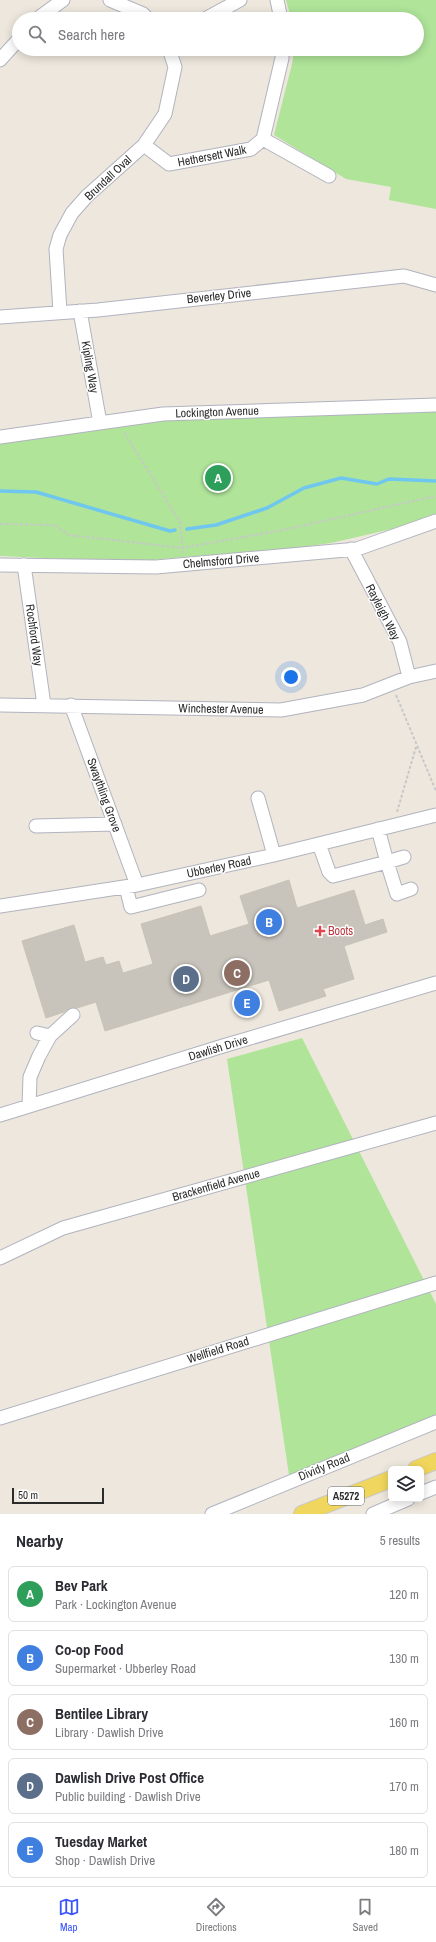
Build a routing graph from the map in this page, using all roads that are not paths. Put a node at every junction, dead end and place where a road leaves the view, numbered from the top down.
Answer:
1 (63, 0) edge
2 (110, 0) edge
3 (240, 0) edge
4 (277, 0) edge
5 (47, 4) edge
6 (139, 12) edge
7 (218, 12) edge
8 (280, 12) edge
9 (12, 47) edge
10 (171, 56) edge
11 (282, 56) edge
12 (0, 60) edge
13 (263, 139) junction
14 (144, 145) junction
15 (329, 176) dead end
16 (436, 285) edge
17 (80, 311) junction
18 (60, 312) junction
19 (0, 318) edge
20 (436, 404) edge
21 (100, 423) junction
22 (0, 437) edge
23 (436, 521) edge
24 (351, 549) junction
25 (0, 565) edge
26 (24, 565) junction
27 (436, 671) edge
28 (409, 677) junction
29 (0, 705) edge
30 (44, 705) junction
31 (71, 705) junction
32 (258, 798) dead end
33 (436, 816) edge
34 (115, 824) junction
35 (36, 826) dead end
36 (378, 829) junction
37 (320, 844) junction
38 (274, 855) junction
39 (404, 857) dead end
40 (387, 862) junction
41 (131, 886) junction
42 (199, 890) dead end
43 (411, 890) dead end
44 (0, 906) edge
45 (436, 983) edge
46 (73, 1015) dead end
47 (37, 1033) dead end
48 (50, 1036) junction
49 (29, 1106) junction
50 (0, 1115) edge
51 (436, 1123) edge
52 (0, 1258) edge
53 (436, 1283) edge
54 (0, 1418) edge
55 (436, 1422) edge
56 (436, 1461) edge
57 (424, 1466) edge
58 (388, 1480) edge
59 (436, 1487) edge
60 (424, 1492) edge
61 (401, 1502) edge
62 (212, 1514) edge
63 (302, 1514) edge
64 (373, 1514) edge

1 - 5 street
2 - 6 street
3 - 7 street
4 - 8 street
9 - 12 street
10 - 14 street, Brundall Oval
11 - 13 street
13 - 14 street, Hethersett Walk
13 - 15 street
14 - 18 street, Brundall Oval
16 - 17 street, Beverley Drive
17 - 18 street, Beverley Drive
17 - 21 street, Kipling Way
18 - 19 street, Beverley Drive
20 - 21 street, Lockington Avenue
21 - 22 street, Lockington Avenue
23 - 24 street, Chelmsford Drive
24 - 26 street, Chelmsford Drive
24 - 28 street, Rayleigh Way
25 - 26 street, Chelmsford Drive
26 - 30 street, Rochford Way
27 - 28 street, Winchester Avenue
28 - 31 street, Winchester Avenue
29 - 30 street, Winchester Avenue
30 - 31 street, Winchester Avenue
31 - 34 street, Swaythling Grove
32 - 38 street
33 - 36 street, Ubberley Road
34 - 35 street
34 - 41 street, Swaythling Grove
36 - 37 street, Ubberley Road
36 - 40 street
37 - 38 street, Ubberley Road
37 - 40 street
38 - 41 street, Ubberley Road
39 - 40 street
40 - 43 street
41 - 42 street, Swaythling Grove
41 - 44 street, Ubberley Road
45 - 49 street, Dawlish Drive
46 - 48 street
47 - 48 street
48 - 49 street
49 - 50 street, Dawlish Drive
51 - 52 street, Brackenfield Avenue
53 - 54 street, Wellfield Road
55 - 62 street, Dividy Road
56 - 57 main road
58 - 63 main road, A5272
59 - 60 street
61 - 64 street

